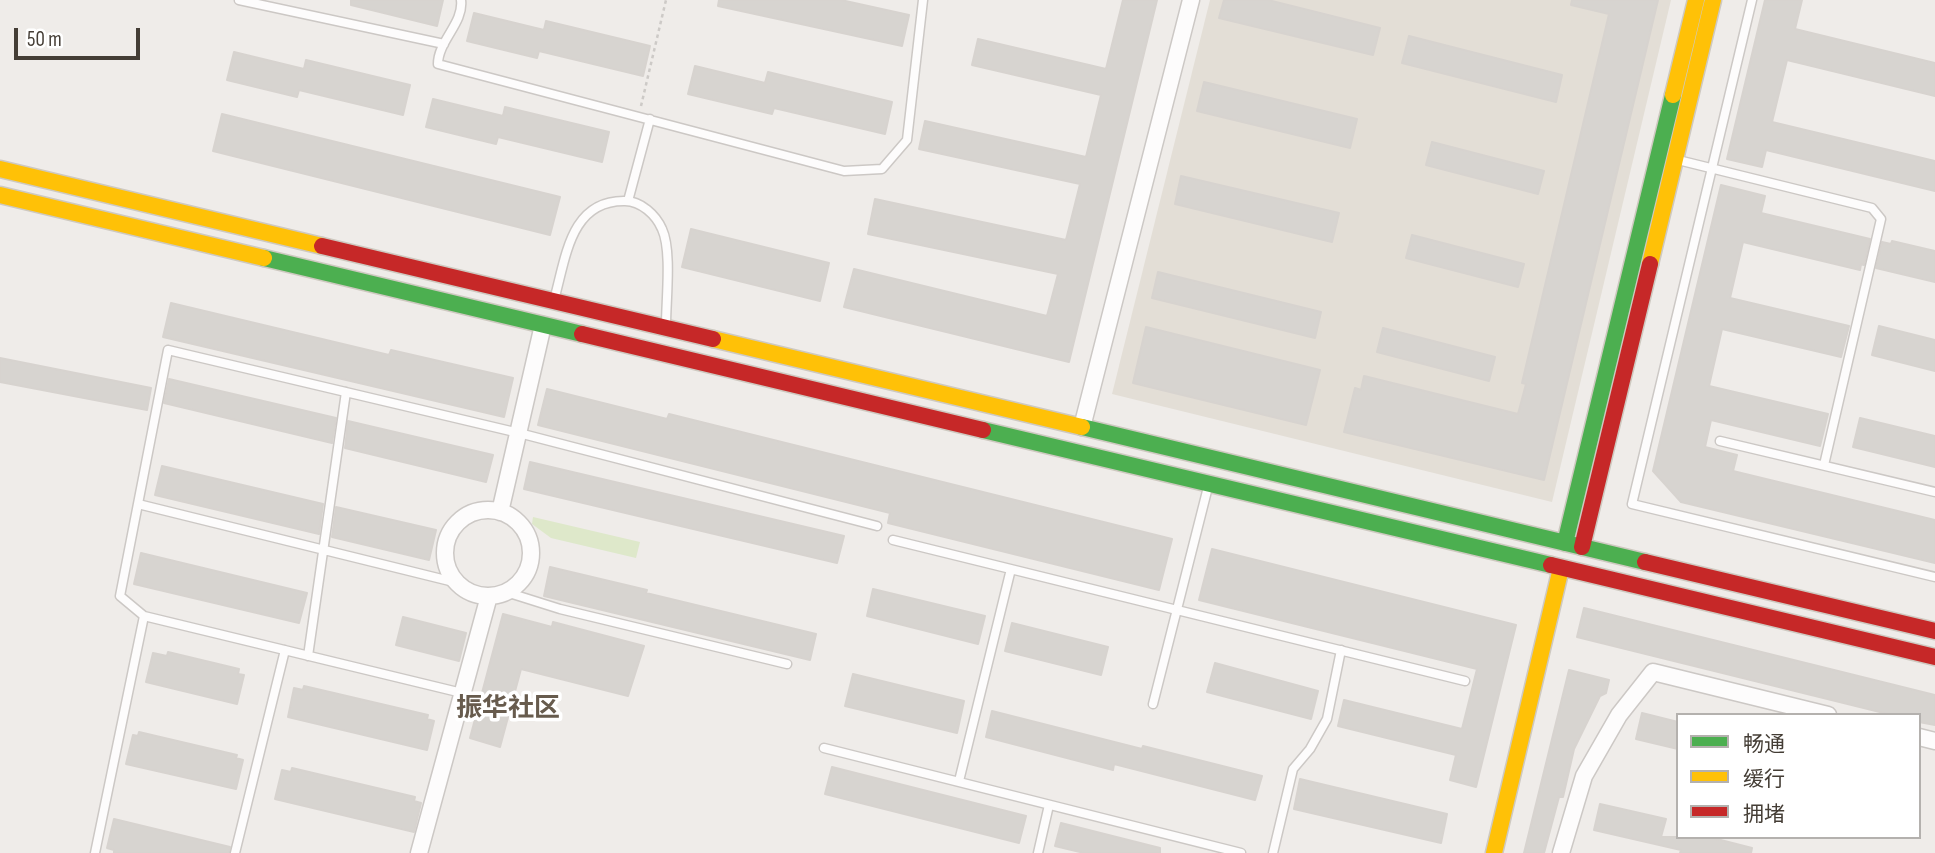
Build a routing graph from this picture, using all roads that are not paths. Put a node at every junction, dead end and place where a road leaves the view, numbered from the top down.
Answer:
1 (239, 0) edge
2 (461, 0) edge
3 (923, 0) edge
4 (1191, 0) edge
5 (1696, 0) edge
6 (1713, 0) edge
7 (1752, 0) edge
8 (444, 44) junction
9 (650, 119) junction
10 (1675, 159) junction
11 (1710, 168) junction
12 (0, 169) edge
13 (0, 195) edge
14 (628, 201) junction
15 (553, 301) junction
16 (543, 325) junction
17 (666, 328) junction
18 (346, 392) junction
19 (1082, 428) junction
20 (519, 433) junction
21 (1720, 441) dead end
22 (1824, 466) junction
23 (1208, 484) junction
24 (1935, 492) edge
25 (138, 504) junction
26 (500, 512) junction
27 (877, 526) dead end
28 (892, 540) dead end
29 (1565, 543) junction
30 (1582, 547) junction
31 (324, 550) junction
32 (1561, 568) junction
33 (1011, 569) junction
34 (1935, 576) edge
35 (458, 583) junction
36 (506, 592) junction
37 (489, 596) junction
38 (1176, 610) junction
39 (144, 616) junction
40 (1935, 631) edge
41 (285, 650) junction
42 (1341, 650) junction
43 (308, 656) junction
44 (1935, 657) edge
45 (787, 664) dead end
46 (1465, 681) dead end
47 (462, 693) junction
48 (1153, 704) dead end
49 (1820, 713) edge
50 (824, 748) dead end
51 (959, 781) junction
52 (1049, 804) junction
53 (95, 853) edge
54 (235, 853) edge
55 (419, 853) edge
56 (1038, 853) edge
57 (1241, 853) edge
58 (1273, 853) edge
59 (1494, 853) edge
60 (1561, 853) edge

1 - 8 lane
2 - 8 lane
3 - 9 lane
4 - 19 street
5 - 29 main road
6 - 10 main road
7 - 11 lane
8 - 9 lane
9 - 14 lane
10 - 11 lane
10 - 30 main road
11 - 22 lane
11 - 34 lane
12 - 15 main road
13 - 16 main road
14 - 15 lane
14 - 17 lane
15 - 17 main road
16 - 20 street
16 - 23 main road
17 - 19 main road
18 - 20 lane
18 - 25 lane
18 - 31 lane
19 - 29 main road
20 - 26 street
20 - 27 lane
21 - 22 lane
22 - 24 lane
23 - 32 main road
23 - 38 lane
25 - 31 lane
25 - 39 lane
26 - 35 street
26 - 36 street
28 - 33 lane
29 - 30 main road
30 - 40 main road
31 - 35 lane
31 - 43 lane
32 - 44 main road
32 - 59 main road
33 - 38 lane
33 - 51 lane
35 - 37 street
36 - 37 street
36 - 45 lane
37 - 47 street
38 - 42 lane
38 - 48 lane
39 - 41 lane
39 - 53 lane
41 - 43 lane
41 - 54 lane
42 - 46 lane
42 - 58 lane
43 - 47 lane
47 - 55 street
49 - 60 street
50 - 51 lane
51 - 52 lane
52 - 56 lane
52 - 57 lane

